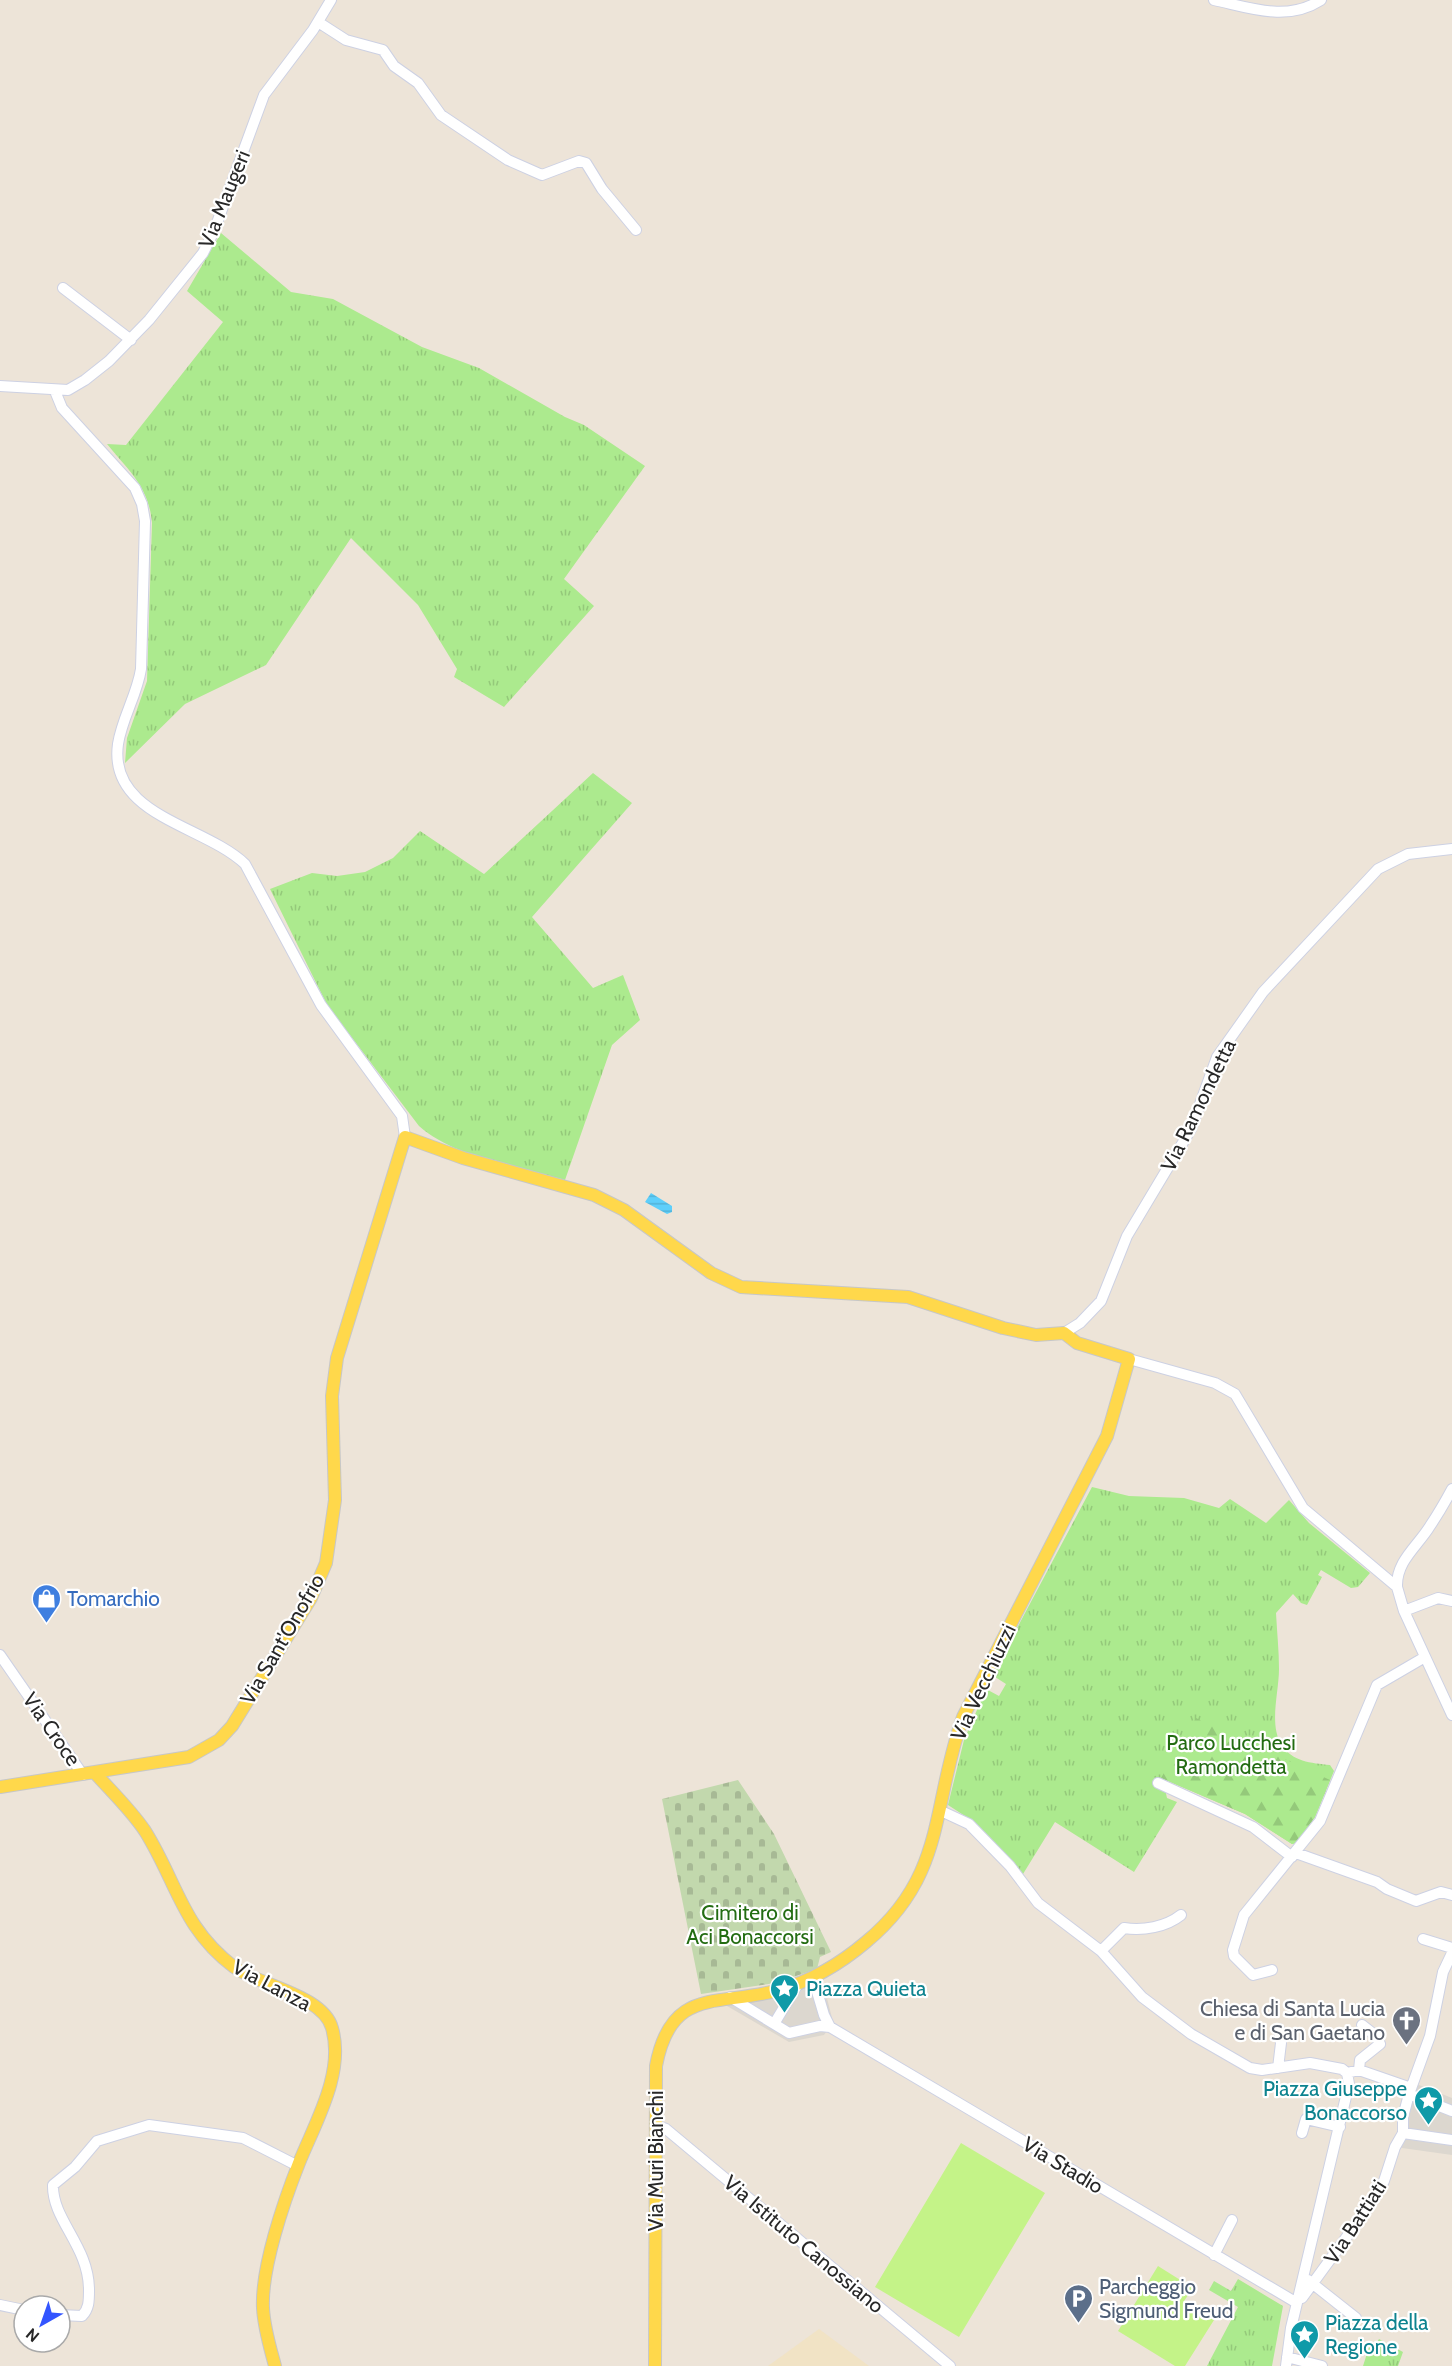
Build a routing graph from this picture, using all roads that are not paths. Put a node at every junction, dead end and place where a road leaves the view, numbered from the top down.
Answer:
1 (331, 0) edge
2 (1214, 0) edge
3 (1321, 0) edge
4 (318, 22) junction
5 (636, 230) dead end
6 (63, 288) dead end
7 (131, 340) junction
8 (0, 386) edge
9 (55, 391) junction
10 (1452, 849) edge
11 (405, 1137) junction
12 (1064, 1333) junction
13 (1129, 1359) junction
14 (1452, 1489) edge
15 (1396, 1587) junction
16 (1452, 1601) edge
17 (1404, 1611) junction
18 (0, 1655) edge
19 (1425, 1657) junction
20 (1452, 1715) edge
21 (89, 1774) junction
22 (1158, 1783) dead end
23 (0, 1787) edge
24 (939, 1810) junction
25 (1294, 1855) junction
26 (1452, 1895) edge
27 (1181, 1915) dead end
28 (1423, 1939) dead end
29 (1452, 1948) edge
30 (1101, 1951) junction
31 (1452, 1953) edge
32 (1272, 1970) dead end
33 (813, 1978) junction
34 (798, 1984) junction
35 (729, 1997) junction
36 (774, 2024) junction
37 (1362, 2025) dead end
38 (830, 2027) junction
39 (1279, 2029) dead end
40 (1278, 2068) junction
41 (1353, 2071) junction
42 (1410, 2091) junction
43 (1452, 2111) edge
44 (655, 2125) junction
45 (1340, 2127) junction
46 (1302, 2133) dead end
47 (1403, 2133) junction
48 (1452, 2140) edge
49 (298, 2166) junction
50 (1232, 2220) dead end
51 (1214, 2255) junction
52 (1309, 2281) junction
53 (1297, 2303) junction
54 (72, 2315) edge
55 (1356, 2318) dead end
56 (1287, 2361) edge
57 (275, 2366) edge
58 (655, 2366) edge
59 (950, 2366) edge
60 (1322, 2366) edge

1 - 4 street, Via Maugeri
2 - 3 street
4 - 5 street
4 - 7 street, Via Maugeri
6 - 7 street
7 - 9 street, Via Maugeri
8 - 9 street
9 - 11 street
10 - 12 street, Via Ramondetta
11 - 12 main road
11 - 21 main road, Via Sant'Onofrio
12 - 13 main road
13 - 15 street
13 - 24 main road, Via Vecchiuzzi
14 - 15 street
15 - 17 street
16 - 17 street
17 - 19 street
18 - 21 street, Via Croce
19 - 20 street
19 - 25 street
21 - 23 main road, Via Sant'Onofrio
21 - 49 main road, Via Lanza
22 - 25 street
24 - 30 street
24 - 33 main road, Via Vecchiuzzi
25 - 26 street
25 - 32 street
27 - 30 street
28 - 29 street
30 - 40 street
31 - 42 street, Via Battiati
33 - 34 main road, Via Vecchiuzzi
33 - 38 street
34 - 35 main road, Via Muri Bianchi
34 - 36 street
35 - 36 street
35 - 44 main road, Via Muri Bianchi
36 - 38 street
37 - 41 street
38 - 51 street, Via Stadio
39 - 40 street
40 - 41 street
41 - 42 street
41 - 45 street
42 - 43 street
42 - 47 street, Via Battiati
44 - 58 main road, Via Muri Bianchi
44 - 59 street, Via Istituto Canossiano
45 - 46 street
45 - 52 street
47 - 48 street
47 - 52 street, Via Battiati
49 - 54 street
49 - 57 main road, Via Lanza
50 - 51 street
51 - 53 street, Via Stadio
52 - 53 street
52 - 55 street
53 - 56 street
56 - 60 street

